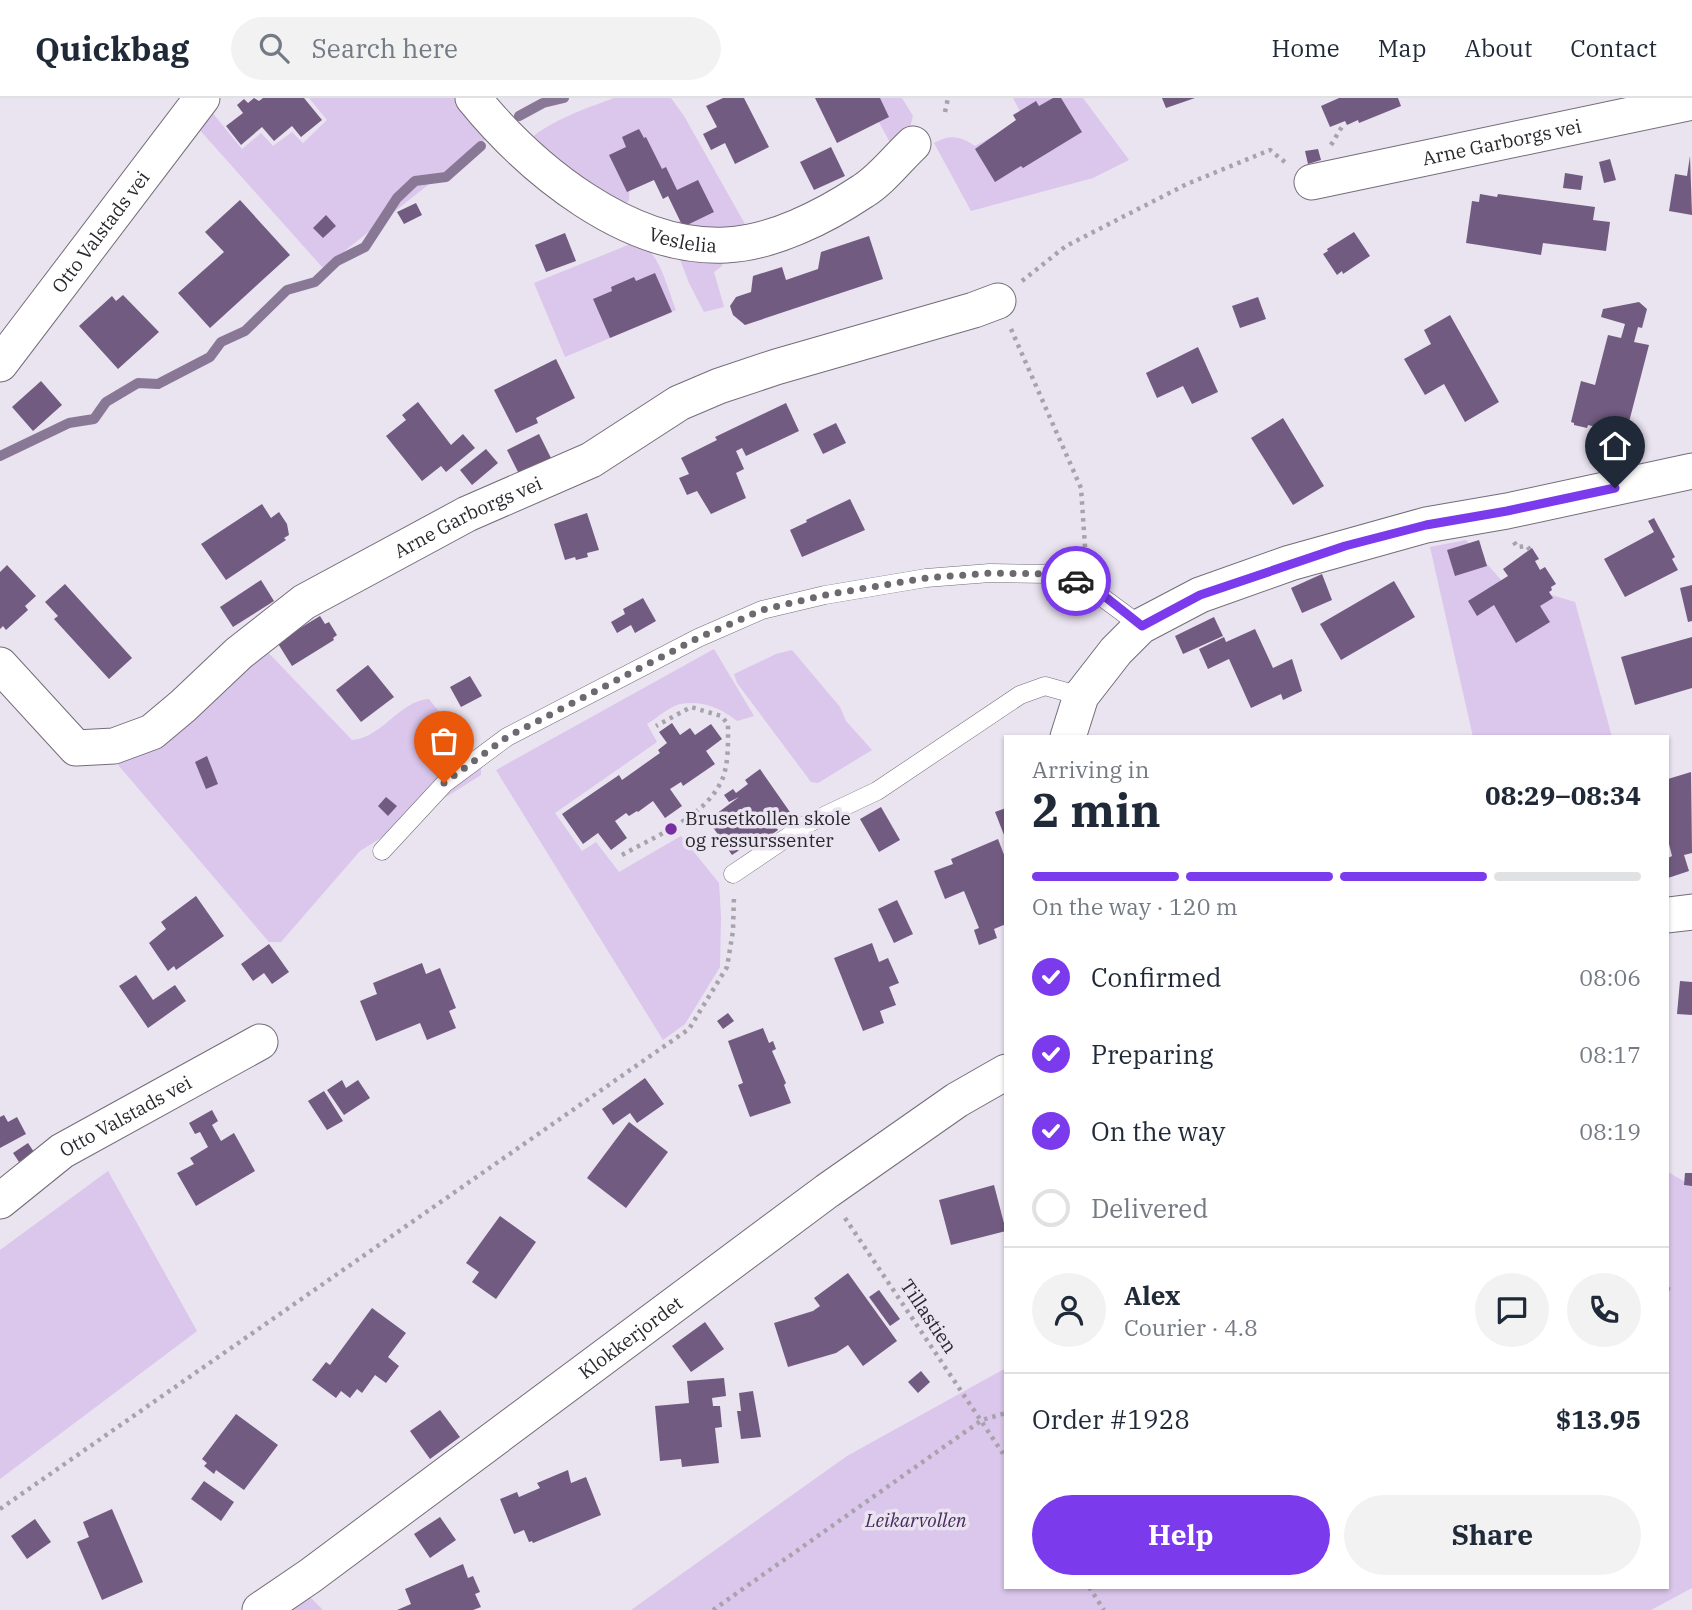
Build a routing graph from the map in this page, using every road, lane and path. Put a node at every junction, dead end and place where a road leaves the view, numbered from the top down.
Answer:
1 (202, 98) edge
2 (473, 98) edge
3 (948, 98) edge
4 (1692, 102) edge
5 (945, 112) dead end
6 (912, 144) dead end
7 (1270, 150) dead end
8 (1312, 182) dead end
9 (998, 301) junction
10 (0, 364) edge
11 (1692, 471) edge
12 (1514, 541) dead end
13 (1530, 550) dead end
14 (1087, 586) junction
15 (1142, 626) junction
16 (0, 665) edge
17 (1081, 695) junction
18 (656, 726) dead end
19 (1069, 735) edge
20 (382, 851) dead end
21 (622, 855) dead end
22 (733, 873) joint
23 (1692, 912) edge
24 (1669, 915) edge
25 (260, 1042) dead end
26 (1004, 1073) edge
27 (827, 1191) junction
28 (0, 1201) edge
29 (1004, 1414) edge
30 (982, 1420) junction
31 (1004, 1455) edge
32 (0, 1508) edge
33 (1090, 1589) edge
34 (260, 1610) edge
35 (713, 1610) edge
36 (1104, 1610) edge

1 - 10 street, Otto Valstads vei
2 - 6 street, Veslelia
3 - 5 path
4 - 8 street, Arne Garborgs vei
7 - 9 path
9 - 14 path
9 - 16 street, Arne Garborgs vei
11 - 15 street
12 - 13 path
14 - 15 lane
14 - 20 lane
15 - 17 street
17 - 19 street
17 - 22 lane
18 - 21 path
22 - 32 path
23 - 24 street
25 - 28 street, Otto Valstads vei
26 - 27 street, Klokkerjordet
27 - 30 path, Tillastien
27 - 34 street, Klokkerjordet
29 - 30 path
30 - 31 path, Tillastien
30 - 35 path
33 - 36 path

